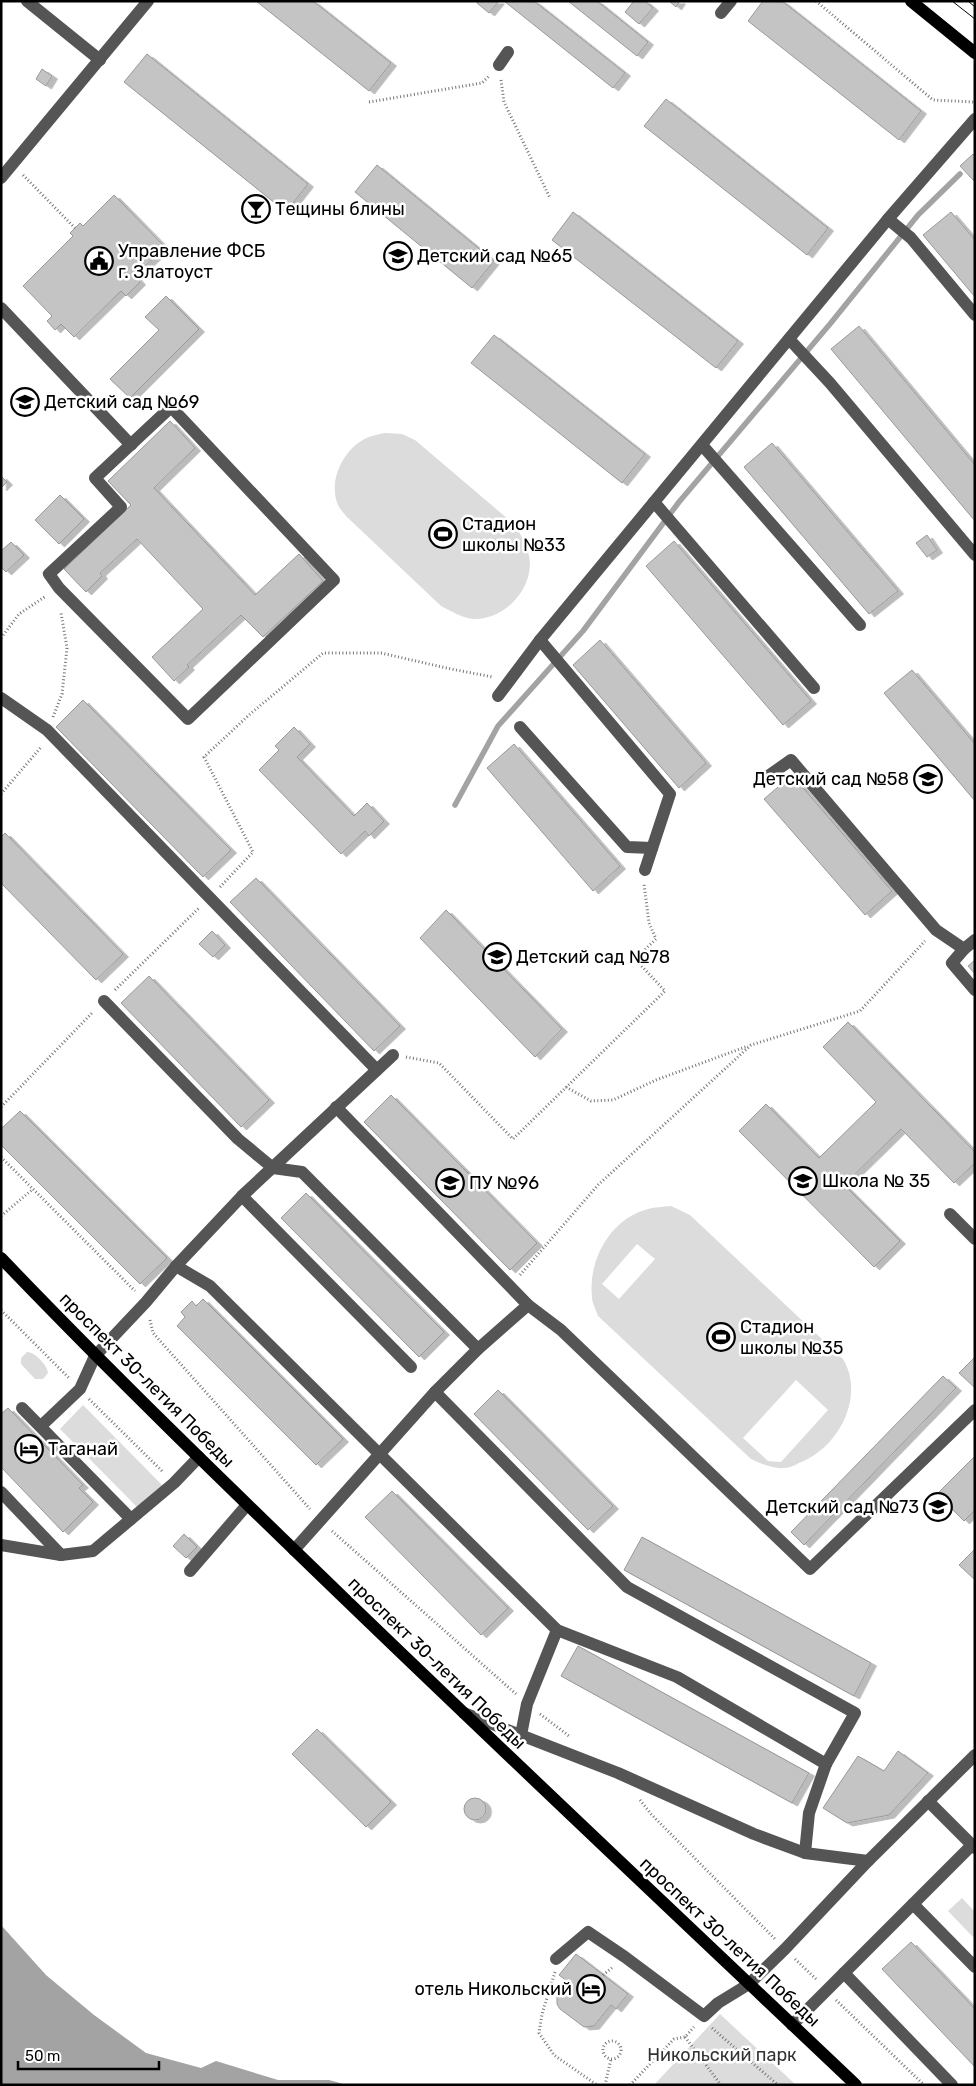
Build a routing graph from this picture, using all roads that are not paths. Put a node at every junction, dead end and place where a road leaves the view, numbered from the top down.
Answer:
1 (28, 1) edge
2 (148, 1) edge
3 (731, 1) edge
4 (911, 1) edge
5 (721, 13) dead end
6 (508, 52) dead end
7 (975, 53) edge
8 (100, 60) junction
9 (499, 65) road end
10 (975, 119) edge
11 (1, 178) edge
12 (888, 219) junction
13 (1, 308) edge
14 (975, 314) edge
15 (789, 339) junction
16 (131, 445) junction
17 (702, 445) junction
18 (654, 502) junction
19 (975, 554) edge
20 (860, 625) dead end
21 (540, 640) junction
22 (814, 688) dead end
23 (498, 696) dead end
24 (1, 698) edge
25 (520, 727) dead end
26 (761, 780) dead end
27 (652, 848) junction
28 (645, 870) road end
29 (975, 940) edge
30 (964, 949) junction
31 (975, 990) edge
32 (104, 1001) road end
33 (393, 1055) road end
34 (377, 1070) junction
35 (336, 1107) junction
36 (273, 1168) junction
37 (242, 1196) junction
38 (950, 1214) dead end
39 (975, 1239) edge
40 (1, 1258) edge
41 (176, 1266) junction
42 (528, 1305) junction
43 (478, 1349) junction
44 (95, 1356) junction
45 (411, 1367) dead end
46 (435, 1392) junction
47 (22, 1408) dead end
48 (975, 1410) edge
49 (41, 1426) junction
50 (379, 1454) junction
51 (199, 1457) junction
52 (1, 1492) edge
53 (247, 1505) junction
54 (131, 1519) junction
55 (1, 1545) edge
56 (294, 1550) junction
57 (60, 1555) junction
58 (190, 1571) dead end
59 (557, 1630) junction
60 (462, 1712) junction
61 (521, 1735) junction
62 (975, 1755) edge
63 (826, 1764) junction
64 (928, 1801) junction
65 (973, 1846) edge
66 (805, 1853) junction
67 (868, 1860) junction
68 (913, 1904) junction
69 (556, 1959) road end
70 (975, 1968) edge
71 (844, 1973) junction
72 (748, 1984) junction
73 (792, 2025) junction
74 (856, 2085) edge
75 (952, 2085) edge

1 - 8 street
2 - 8 street
3 - 5 street
4 - 7 main road
6 - 9 street
8 - 11 street
10 - 12 street
12 - 14 street
12 - 15 street
13 - 16 street
15 - 17 street
15 - 19 street
16 - 16 street
17 - 18 street
17 - 20 street
18 - 21 street
18 - 22 street
21 - 23 street
21 - 27 street
24 - 34 street
25 - 27 street
26 - 30 street
27 - 28 street
29 - 30 street
30 - 31 street
32 - 36 street
33 - 34 street
34 - 35 street
35 - 36 street
35 - 42 street
36 - 37 street
36 - 43 street
37 - 41 street
37 - 45 street
38 - 39 street
40 - 44 main road, проспект 30-летия Победы
41 - 44 street
41 - 50 street
42 - 43 street
42 - 48 street
43 - 46 street
44 - 49 street
44 - 51 main road, проспект 30-летия Победы
46 - 50 street
46 - 63 street
47 - 49 street
49 - 54 street
50 - 56 street
50 - 59 street
51 - 53 main road, проспект 30-летия Победы
51 - 54 street
52 - 57 street
53 - 56 main road, проспект 30-летия Победы
53 - 58 street
54 - 57 street
55 - 57 street
56 - 60 main road, проспект 30-летия Победы
59 - 61 street
59 - 63 street
60 - 61 street
60 - 72 main road, проспект 30-летия Победы
61 - 66 street
62 - 64 street
63 - 66 street
64 - 65 street
64 - 67 street
65 - 68 street
66 - 67 street
67 - 72 street
68 - 70 street
68 - 71 street
69 - 72 street
71 - 73 street
71 - 75 street
72 - 73 main road, проспект 30-летия Победы
73 - 74 main road, проспект 30-летия Победы

